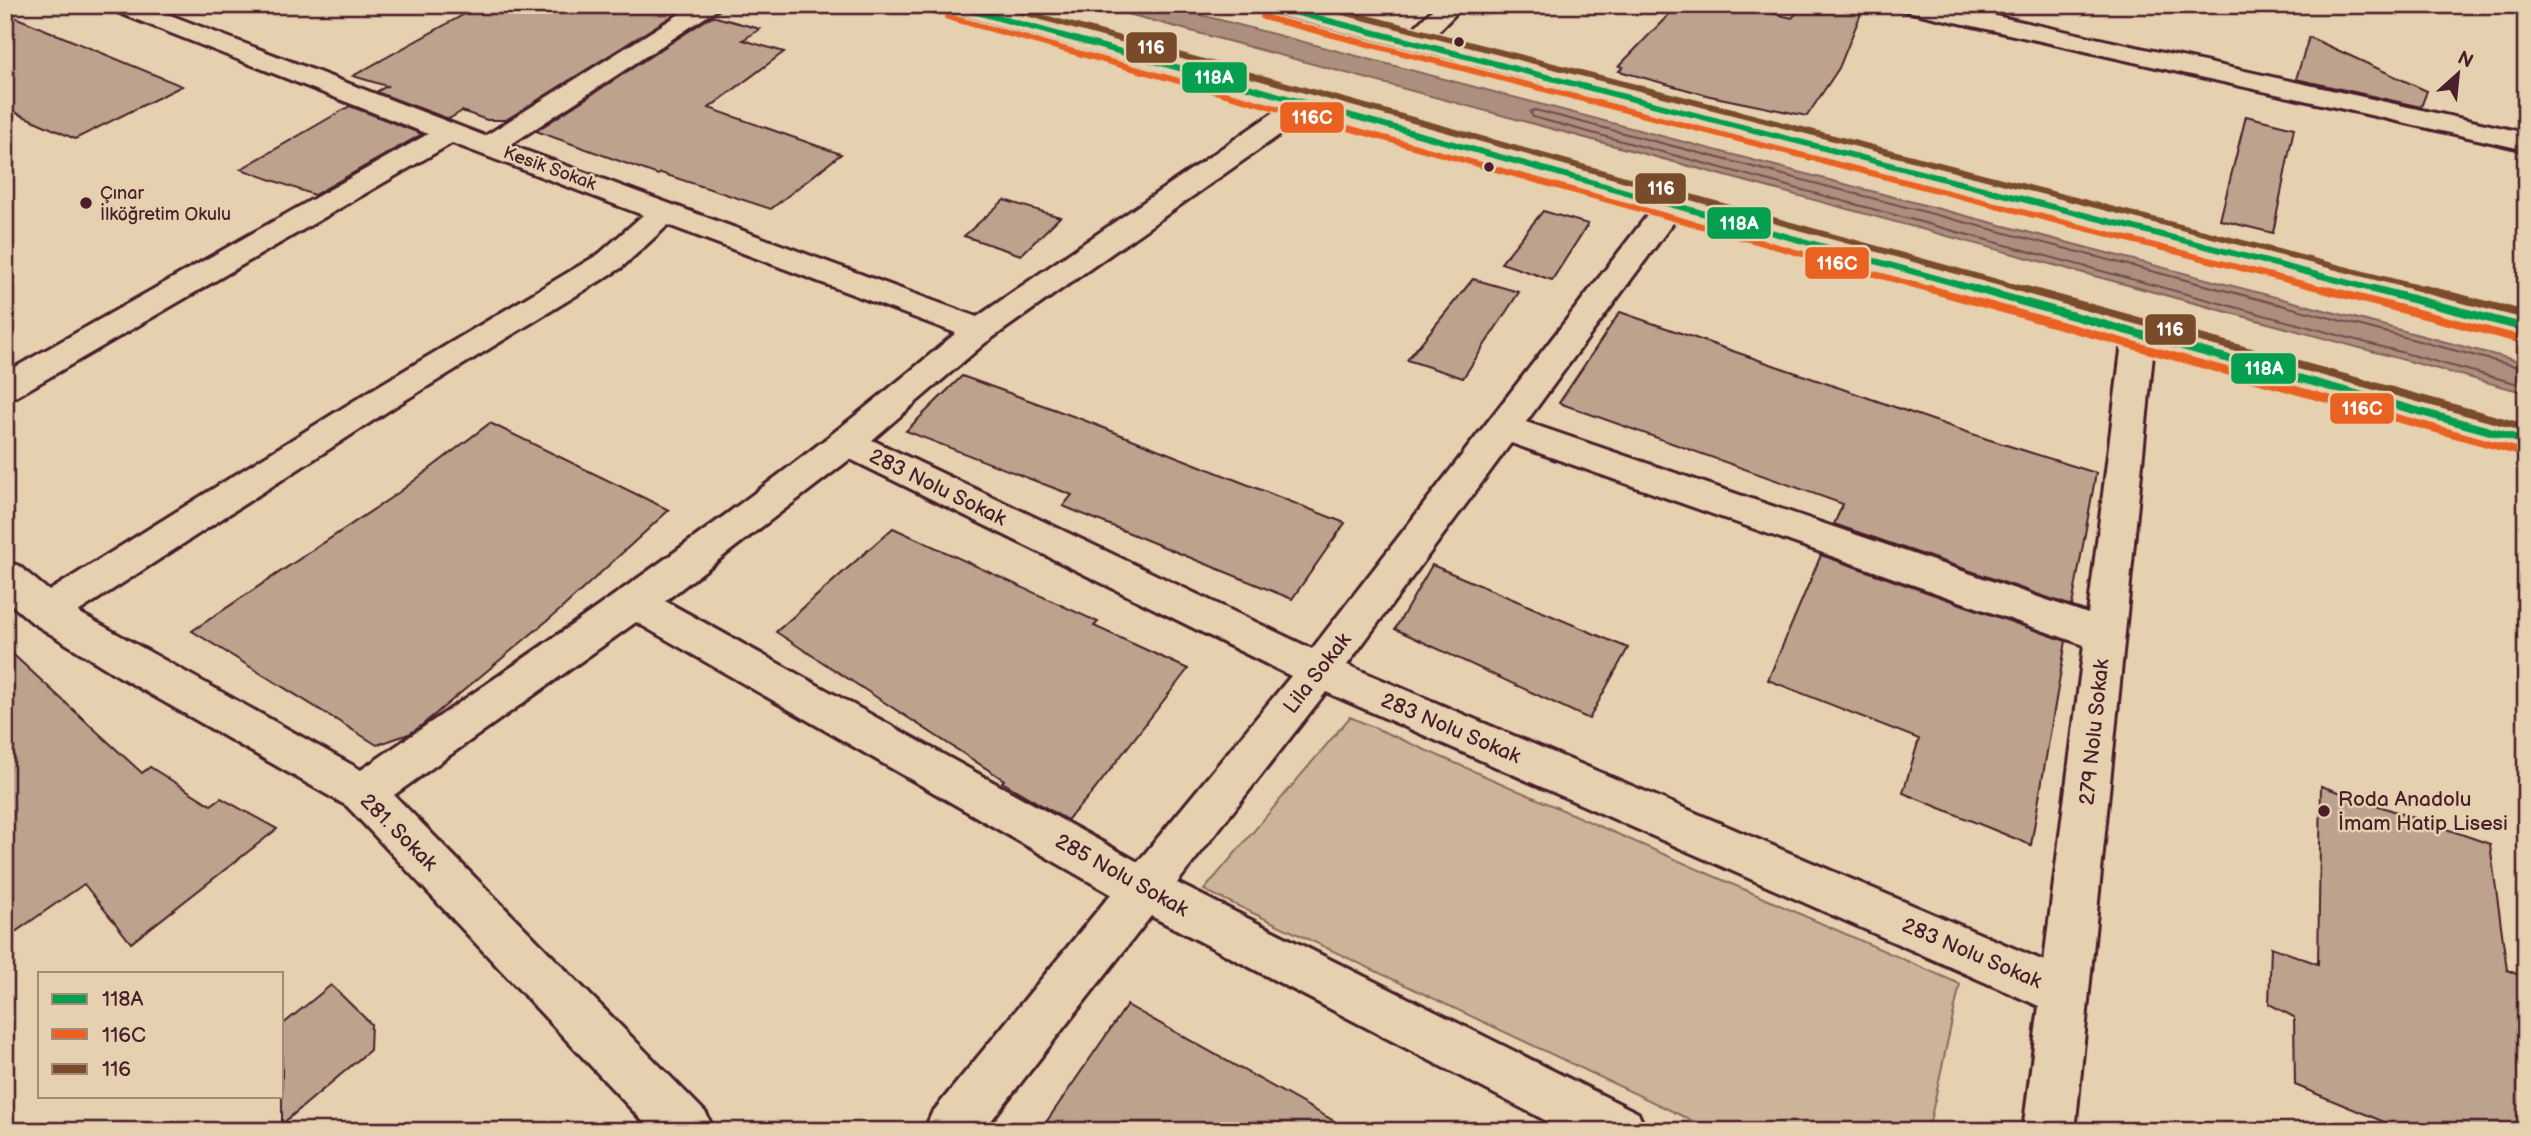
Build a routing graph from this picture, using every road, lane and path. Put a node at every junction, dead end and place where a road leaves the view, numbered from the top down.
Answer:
1 (122, 5) edge
2 (712, 5) edge
3 (951, 5) edge
4 (1266, 5) edge
5 (1452, 5) edge
6 (1911, 5) edge
7 (1413, 43) junction
8 (1306, 103) junction
9 (450, 132) junction
10 (2526, 142) edge
11 (489, 146) junction
12 (1671, 205) junction
13 (666, 211) junction
14 (2526, 327) edge
15 (976, 333) junction
16 (2139, 334) junction
17 (5, 388) edge
18 (1503, 427) junction
19 (2526, 441) edge
20 (847, 443) junction
21 (5, 576) edge
22 (634, 602) junction
23 (47, 612) junction
24 (2105, 636) junction
25 (1319, 671) junction
26 (363, 793) junction
27 (1144, 889) junction
28 (2065, 993) junction
29 (688, 1131) edge
30 (950, 1131) edge
31 (1620, 1131) edge
32 (2049, 1131) edge

1 - 9 street, Kesik Sokak
2 - 11 street
3 - 8 street
4 - 7 street
5 - 7 street
6 - 10 street
7 - 14 street
8 - 12 street
8 - 15 street
9 - 11 street, Kesik Sokak
9 - 17 street
11 - 13 street, Kesik Sokak
12 - 16 street
12 - 18 street, Lila Sokak
13 - 15 street, Kesik Sokak
13 - 23 street
15 - 20 street
16 - 19 street
16 - 24 street, 279 Nolu Sokak
18 - 24 street
18 - 25 street, Lila Sokak
20 - 22 street
20 - 25 street, 283 Nolu Sokak
21 - 23 street, 281. Sokak
22 - 26 street
22 - 27 street, 285 Nolu Sokak
23 - 26 street, 281. Sokak
24 - 28 street, 279 Nolu Sokak
25 - 27 street, Lila Sokak
25 - 28 street, 283 Nolu Sokak
26 - 29 street, 281. Sokak
27 - 30 street, Lila Sokak
27 - 31 street, 285 Nolu Sokak
28 - 32 street, 279 Nolu Sokak

